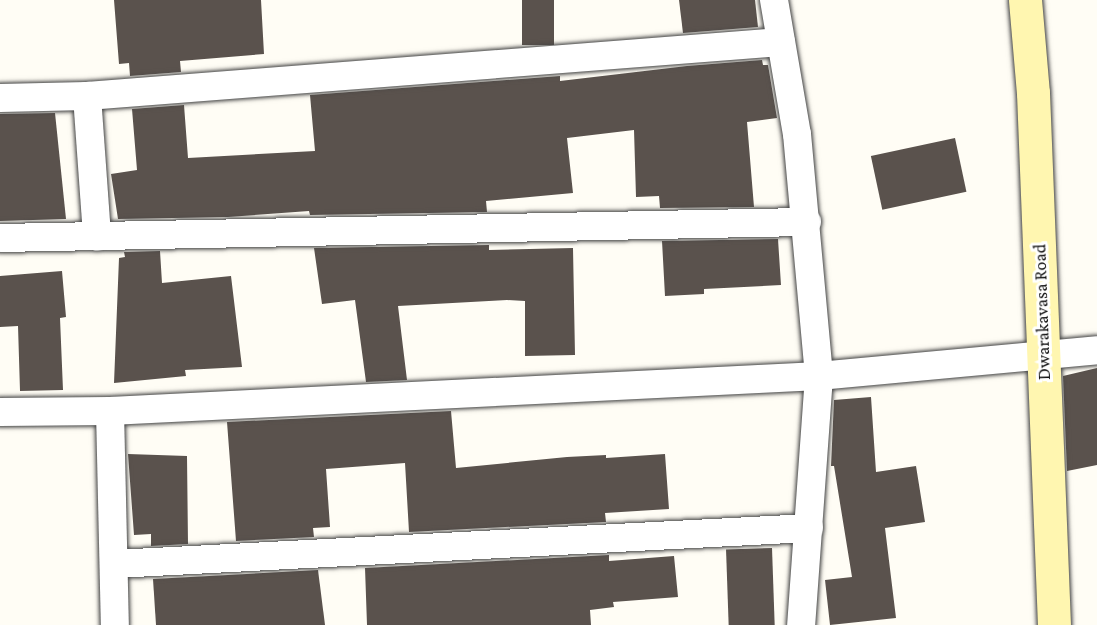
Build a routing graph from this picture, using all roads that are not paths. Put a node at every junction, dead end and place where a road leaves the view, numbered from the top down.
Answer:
1 (774, 0) edge
2 (1025, 0) edge
3 (781, 42) junction
4 (87, 96) junction
5 (0, 98) edge
6 (807, 222) junction
7 (97, 237) junction
8 (0, 238) edge
9 (1097, 350) edge
10 (1044, 356) junction
11 (819, 375) junction
12 (110, 411) junction
13 (0, 412) edge
14 (810, 528) junction
15 (115, 564) junction
16 (115, 625) edge
17 (801, 625) edge
18 (1054, 625) edge

1 - 3 street
2 - 10 street, Dwarakavasa Road
3 - 4 street
3 - 6 street
4 - 5 street
4 - 7 street
6 - 7 street
6 - 11 street
7 - 8 street
9 - 10 street
10 - 11 street
10 - 18 street, Dwarakavasa Road
11 - 12 street
11 - 14 street
12 - 13 street
12 - 15 street
14 - 15 street
14 - 17 street
15 - 16 street

